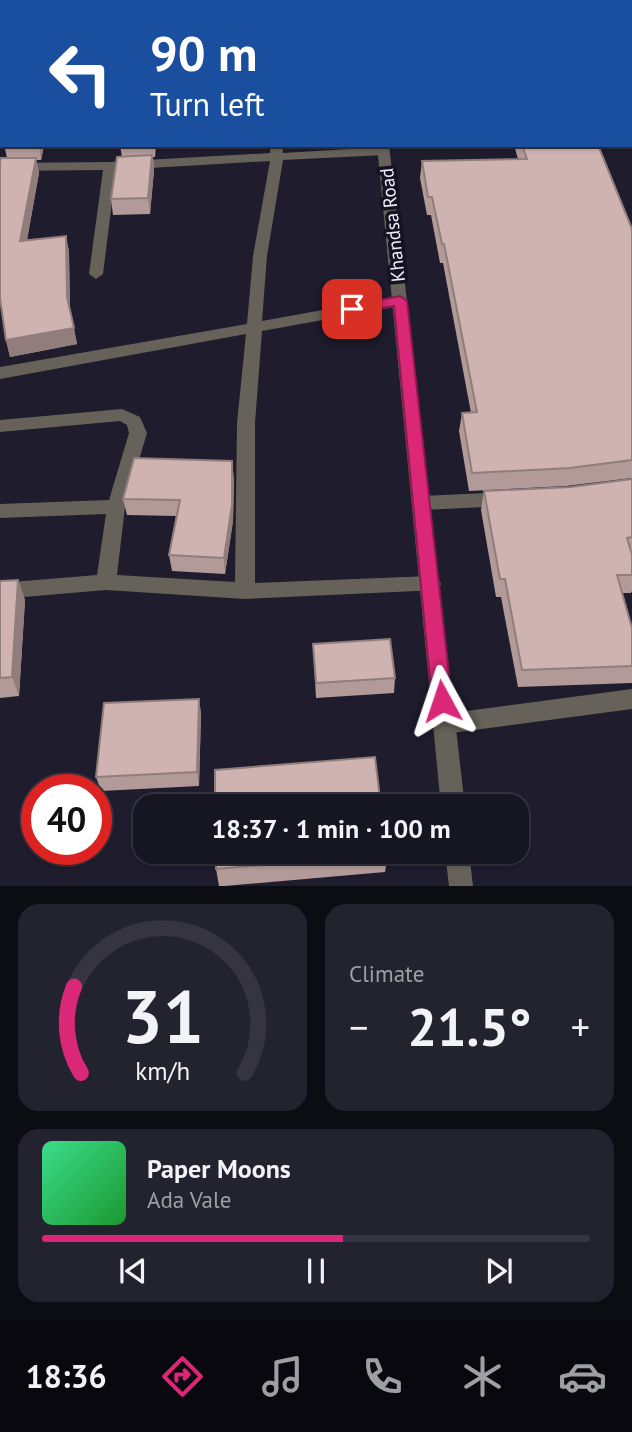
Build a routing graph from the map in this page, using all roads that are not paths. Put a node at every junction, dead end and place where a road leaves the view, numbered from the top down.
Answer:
1 (384, 148) edge
2 (276, 152) edge
3 (110, 166) junction
4 (0, 167) edge
5 (96, 274) dead end
6 (400, 301) junction
7 (255, 327) junction
8 (0, 373) edge
9 (0, 426) edge
10 (526, 498) edge
11 (422, 503) junction
12 (116, 507) junction
13 (0, 511) edge
14 (106, 582) junction
15 (431, 584) junction
16 (245, 590) junction
17 (0, 591) edge
18 (632, 699) edge
19 (444, 724) junction
20 (452, 794) edge
21 (458, 864) edge
22 (461, 886) edge

1 - 2 street
1 - 6 street, Khandsa Road
2 - 3 street
2 - 7 street
3 - 4 street
3 - 5 street
6 - 7 street
6 - 11 street, Khandsa Road
7 - 8 street
7 - 16 street
9 - 12 street
10 - 11 street
11 - 15 street, Khandsa Road
12 - 13 street
12 - 14 street
14 - 16 street
14 - 17 street
15 - 16 street
15 - 19 street, Khandsa Road
18 - 19 street
19 - 20 street, Khandsa Road
21 - 22 street

